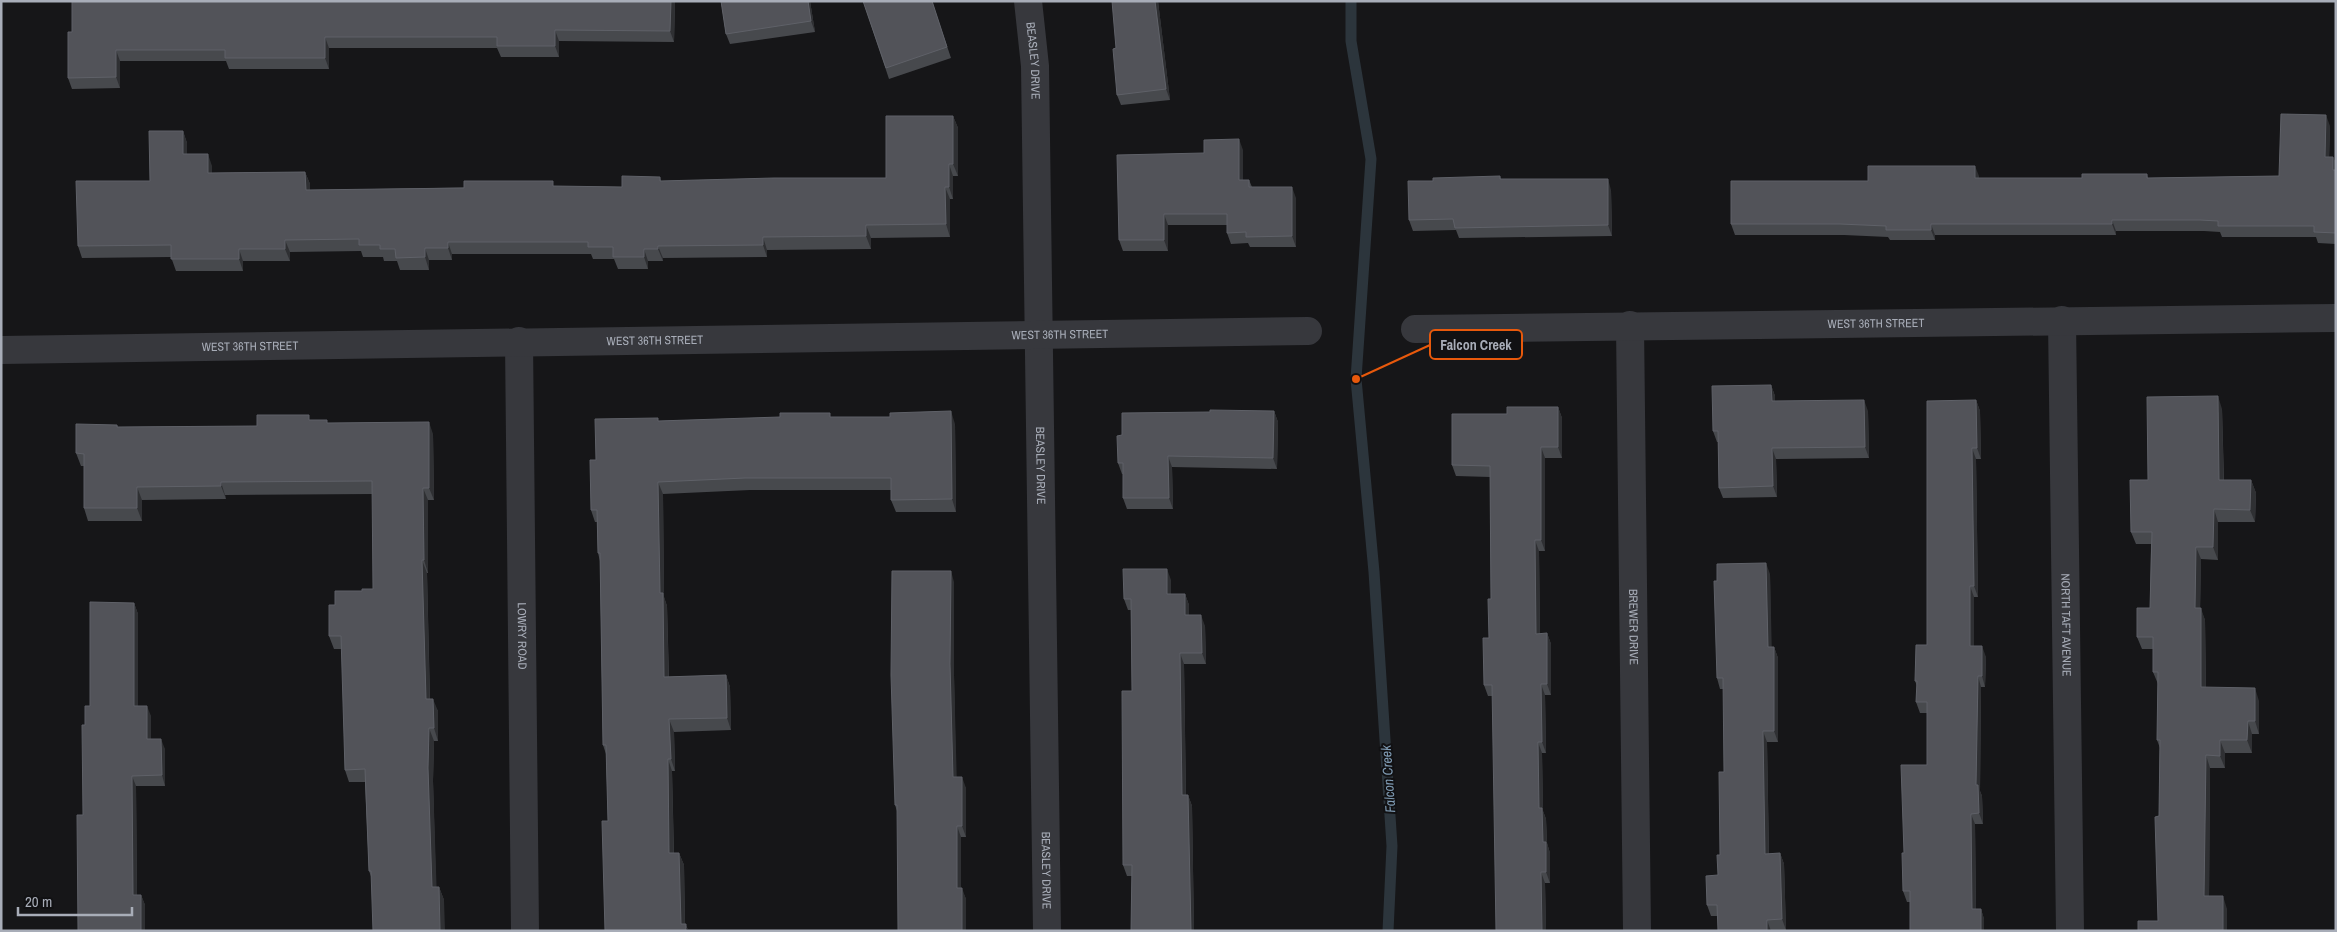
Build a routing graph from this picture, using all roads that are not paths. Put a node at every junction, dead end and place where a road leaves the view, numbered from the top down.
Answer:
1 (1028, 1) edge
2 (2336, 318) edge
3 (2062, 320) junction
4 (1630, 325) junction
5 (1416, 329) dead end
6 (1308, 331) dead end
7 (1038, 334) junction
8 (519, 341) junction
9 (1, 350) edge
10 (525, 931) edge
11 (1047, 931) edge
12 (1637, 931) edge
13 (2070, 931) edge

1 - 7 street, BEASLEY DRIVE
2 - 3 street, WEST 36TH STREET
3 - 4 street, WEST 36TH STREET
3 - 13 street, NORTH TAFT AVENUE
4 - 5 street, WEST 36TH STREET
4 - 12 street, BREWER DRIVE
6 - 7 street, WEST 36TH STREET
7 - 8 street, WEST 36TH STREET
7 - 11 street, BEASLEY DRIVE
8 - 9 street, WEST 36TH STREET
8 - 10 street, LOWRY ROAD

